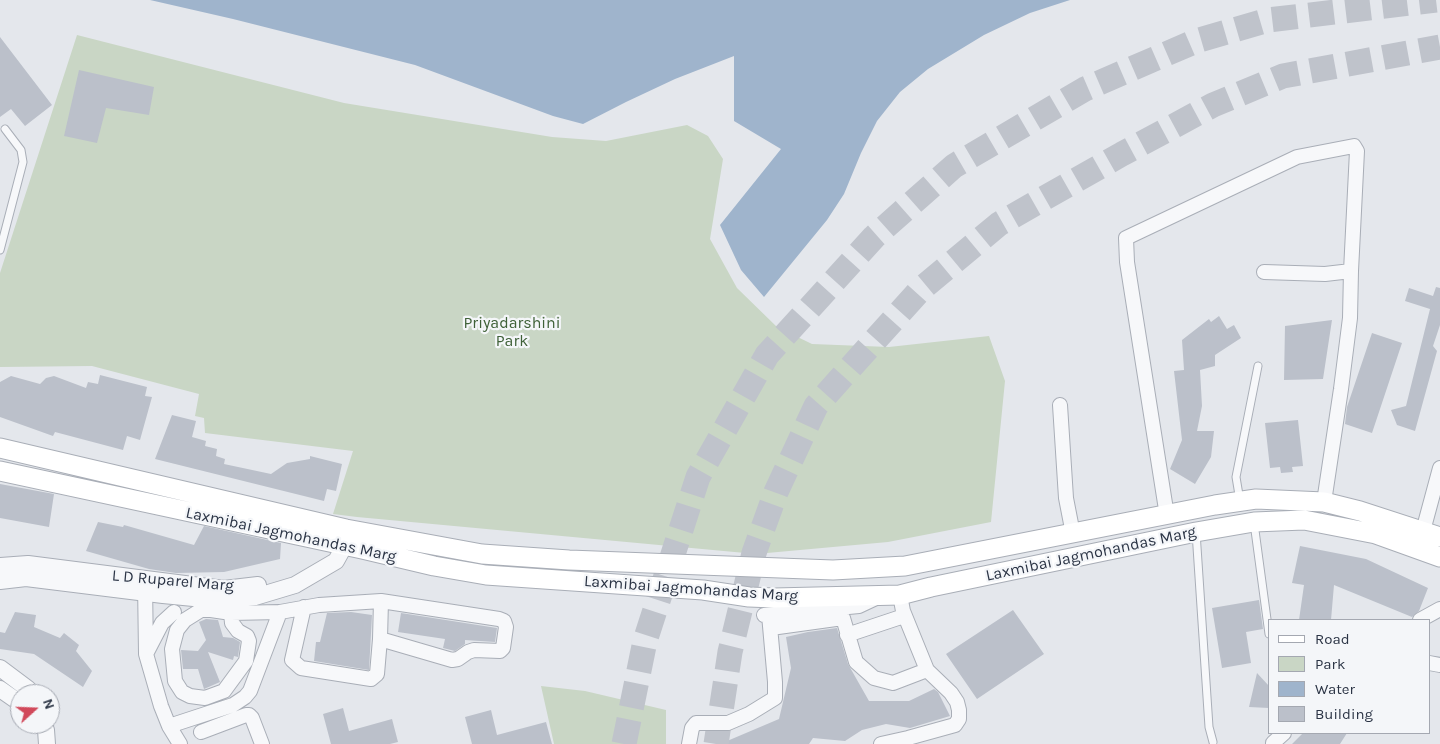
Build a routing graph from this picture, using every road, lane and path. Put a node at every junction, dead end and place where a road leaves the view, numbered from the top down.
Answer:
1 (5, 129) dead end
2 (0, 250) edge
3 (1350, 271) junction
4 (1264, 272) dead end
5 (1258, 366) dead end
6 (1060, 405) dead end
7 (0, 448) edge
8 (72, 465) junction
9 (1440, 468) edge
10 (0, 471) edge
11 (68, 486) junction
12 (1440, 488) edge
13 (1240, 502) junction
14 (1324, 502) junction
15 (1440, 506) edge
16 (1194, 510) junction
17 (1166, 516) junction
18 (1254, 522) junction
19 (1097, 529) junction
20 (1196, 532) junction
21 (1073, 534) junction
22 (1431, 534) edge
23 (345, 537) junction
24 (1102, 552) junction
25 (1440, 557) edge
26 (0, 566) edge
27 (0, 581) edge
28 (145, 586) junction
29 (890, 596) junction
30 (381, 601) junction
31 (304, 607) junction
32 (1440, 608) edge
33 (174, 612) dead end
34 (280, 612) junction
35 (230, 613) junction
36 (904, 616) junction
37 (1422, 619) edge
38 (768, 620) junction
39 (162, 623) junction
40 (1268, 627) edge
41 (177, 630) junction
42 (847, 634) junction
43 (380, 639) junction
44 (146, 654) junction
45 (0, 668) edge
46 (927, 670) junction
47 (21, 684) edge
48 (197, 717) junction
49 (169, 726) junction
50 (1283, 734) edge
51 (202, 738) edge
52 (1213, 742) dead end
53 (1273, 743) edge
54 (180, 744) edge
55 (262, 744) edge
56 (689, 744) edge
57 (881, 744) edge

1 - 2 lane
3 - 4 street
3 - 14 street
3 - 17 street
5 - 13 lane
6 - 21 street
7 - 8 main road, Laxmibai Jagmohandas Marg
8 - 11 main road
8 - 23 main road, Laxmibai Jagmohandas Marg
9 - 22 street
10 - 11 main road, Laxmibai Jagmohandas Marg
11 - 23 main road, Laxmibai Jagmohandas Marg
12 - 15 street
13 - 14 main road, Laxmibai Jagmohandas Marg
13 - 16 main road, Laxmibai Jagmohandas Marg
14 - 22 main road, Laxmibai Jagmohandas Marg
16 - 17 main road, Laxmibai Jagmohandas Marg
16 - 20 street
17 - 19 main road, Laxmibai Jagmohandas Marg
18 - 20 main road, Laxmibai Jagmohandas Marg
18 - 25 main road, Laxmibai Jagmohandas Marg
18 - 40 lane
19 - 21 main road, Laxmibai Jagmohandas Marg
19 - 24 main road
20 - 24 main road, Laxmibai Jagmohandas Marg
20 - 52 lane
21 - 23 main road, Laxmibai Jagmohandas Marg
23 - 28 street, L D Ruparel Marg
23 - 29 main road, Laxmibai Jagmohandas Marg
24 - 29 main road, Laxmibai Jagmohandas Marg
26 - 28 street, L D Ruparel Marg
27 - 28 street
28 - 44 street
29 - 36 street
29 - 38 street
30 - 31 street
30 - 43 street
30 - 43 street
31 - 34 street
31 - 43 street
32 - 37 street
33 - 39 street
34 - 35 street
34 - 48 street
35 - 41 street
35 - 41 street
36 - 42 street
36 - 46 street
38 - 42 street
38 - 56 street
39 - 41 street
39 - 44 street
42 - 46 street
44 - 49 street
45 - 47 street
46 - 57 street
48 - 49 street
48 - 51 street
49 - 54 street
50 - 53 street
51 - 55 street

